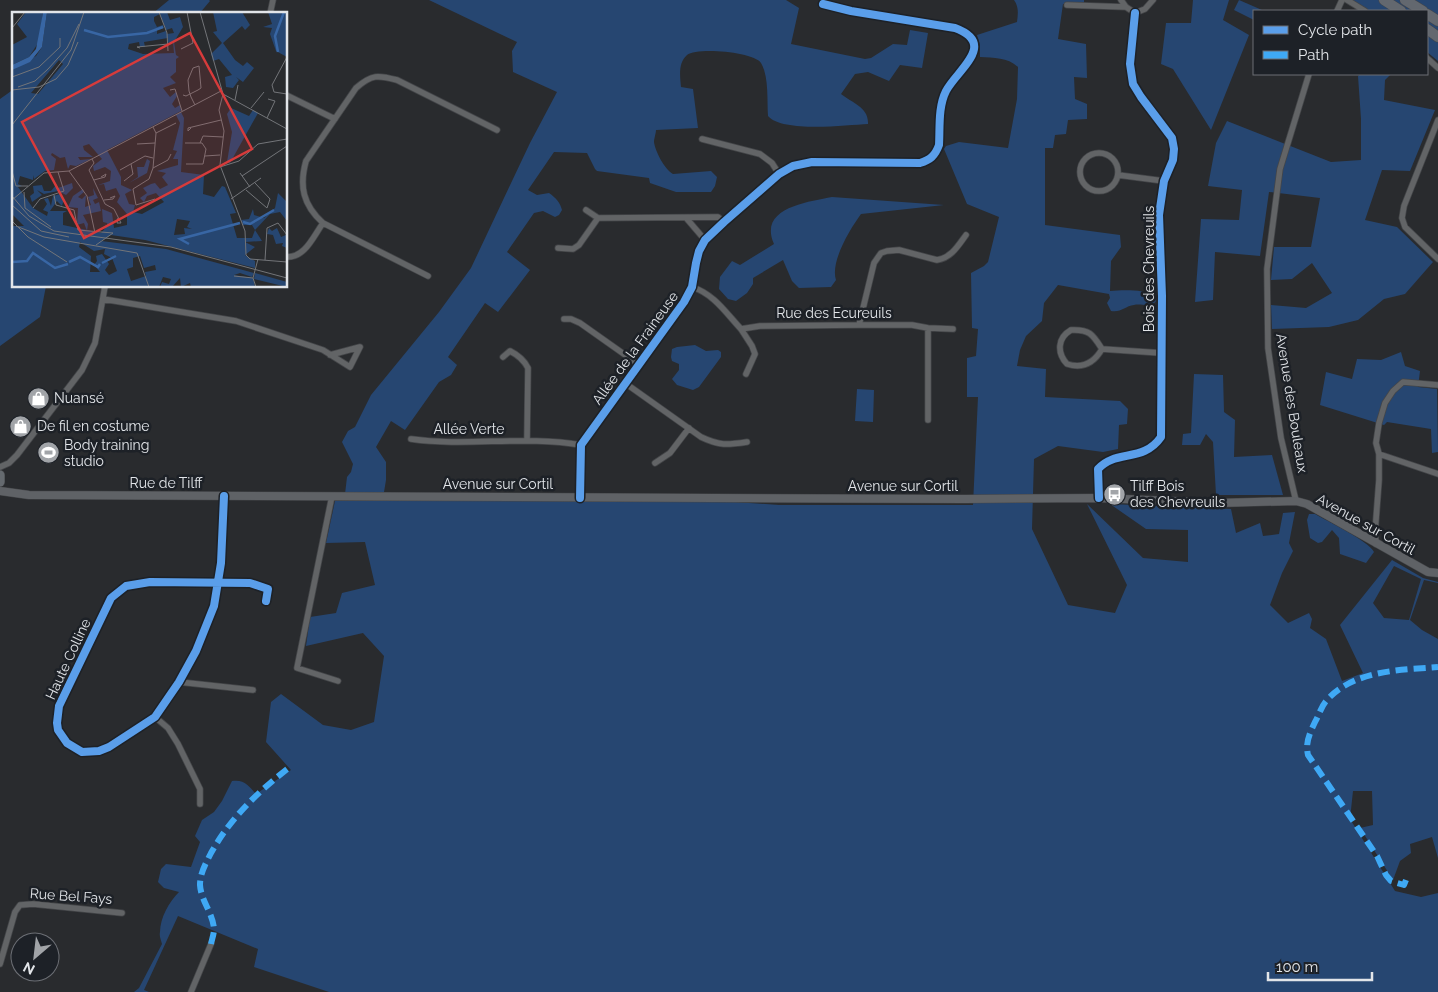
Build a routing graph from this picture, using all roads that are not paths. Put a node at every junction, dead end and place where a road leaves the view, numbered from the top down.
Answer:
1 (1121, 0) edge
2 (1153, 0) edge
3 (1347, 0) edge
4 (1384, 0) edge
5 (1405, 0) edge
6 (823, 4) dead end
7 (1067, 5) dead end
8 (1126, 7) junction
9 (1363, 10) edge
10 (1399, 10) edge
11 (1421, 10) edge
12 (1135, 13) junction
13 (1428, 59) edge
14 (1438, 68) edge
15 (1309, 75) edge
16 (288, 96) edge
17 (335, 119) junction
18 (1438, 120) edge
19 (497, 130) dead end
20 (702, 139) dead end
21 (779, 174) junction
22 (1118, 174) junction
23 (1164, 181) junction
24 (586, 210) dead end
25 (598, 218) junction
26 (687, 219) junction
27 (724, 222) junction
28 (323, 223) junction
29 (966, 235) dead end
30 (705, 240) junction
31 (558, 248) dead end
32 (288, 257) edge
33 (1438, 259) edge
34 (428, 276) dead end
35 (692, 287) junction
36 (105, 288) edge
37 (103, 299) junction
38 (564, 319) dead end
39 (859, 325) junction
40 (928, 328) junction
41 (741, 329) junction
42 (953, 329) dead end
43 (1102, 349) junction
44 (1161, 353) junction
45 (330, 355) junction
46 (503, 357) dead end
47 (638, 364) junction
48 (746, 374) dead end
49 (625, 383) junction
50 (1438, 385) edge
51 (928, 420) dead end
52 (689, 428) junction
53 (411, 439) dead end
54 (527, 441) junction
55 (747, 442) dead end
56 (581, 445) junction
57 (1379, 454) junction
58 (655, 464) dead end
59 (0, 467) edge
60 (1438, 474) edge
61 (0, 476) edge
62 (0, 482) edge
63 (0, 491) edge
64 (224, 496) junction
65 (332, 496) junction
66 (350, 496) joint
67 (580, 498) junction
68 (1099, 498) junction
69 (1296, 501) junction
70 (1376, 544) junction
71 (1438, 573) edge
72 (219, 583) junction
73 (266, 601) dead end
74 (338, 681) dead end
75 (179, 682) junction
76 (253, 690) dead end
77 (155, 717) junction
78 (200, 804) dead end
79 (122, 913) dead end
80 (211, 944) dead end
81 (0, 964) edge
82 (191, 992) edge

1 - 8 street
2 - 12 street
3 - 9 street
4 - 10 highway
5 - 11 highway
6 - 21 street, Allée de la Fraineuse
7 - 8 street
8 - 12 street
12 - 23 street, Bois des Chevreuils
13 - 14 street
15 - 69 street, Avenue des Bouleaux
16 - 17 street
17 - 19 street
17 - 28 street
18 - 33 street
20 - 21 street
21 - 27 street, Allée de la Fraineuse
22 - 22 street
22 - 23 street
23 - 44 street, Bois des Chevreuils
24 - 25 street
25 - 26 street
25 - 31 street
26 - 27 street
26 - 30 street
27 - 30 street, Allée de la Fraineuse
28 - 32 street
28 - 34 street
29 - 39 street
30 - 35 street, Allée de la Fraineuse
35 - 41 street
35 - 47 street, Allée de la Fraineuse
36 - 37 street
37 - 45 street
37 - 59 street
38 - 47 street
39 - 40 street, Rue des Ecureuils
39 - 41 street, Rue des Ecureuils
40 - 42 street, Rue des Ecureuils
40 - 51 street
41 - 48 street
43 - 43 street
43 - 44 street, Bois des Chevreuils
44 - 68 street, Bois des Chevreuils
45 - 45 street
46 - 54 street
47 - 49 street, Allée de la Fraineuse
49 - 52 street
49 - 56 street, Allée de la Fraineuse
50 - 57 street
52 - 55 street
52 - 58 street
53 - 54 street, Allée Verte
54 - 56 street, Allée Verte
56 - 67 street
57 - 60 street
57 - 70 street
61 - 62 main road
63 - 64 main road, Rue de Tilff
64 - 65 main road, Rue de Tilff
64 - 72 street
65 - 66 main road, Rue de Tilff
65 - 74 street
66 - 67 main road, Avenue sur Cortil
67 - 68 main road, Avenue sur Cortil
68 - 69 main road, Avenue sur Cortil
69 - 70 main road, Avenue sur Cortil
70 - 71 main road, Avenue sur Cortil
72 - 73 street, Haute Colline
72 - 75 street
72 - 77 street, Haute Colline
75 - 76 street
75 - 77 street
77 - 78 street
79 - 81 street, Rue Bel Fays
80 - 82 street

